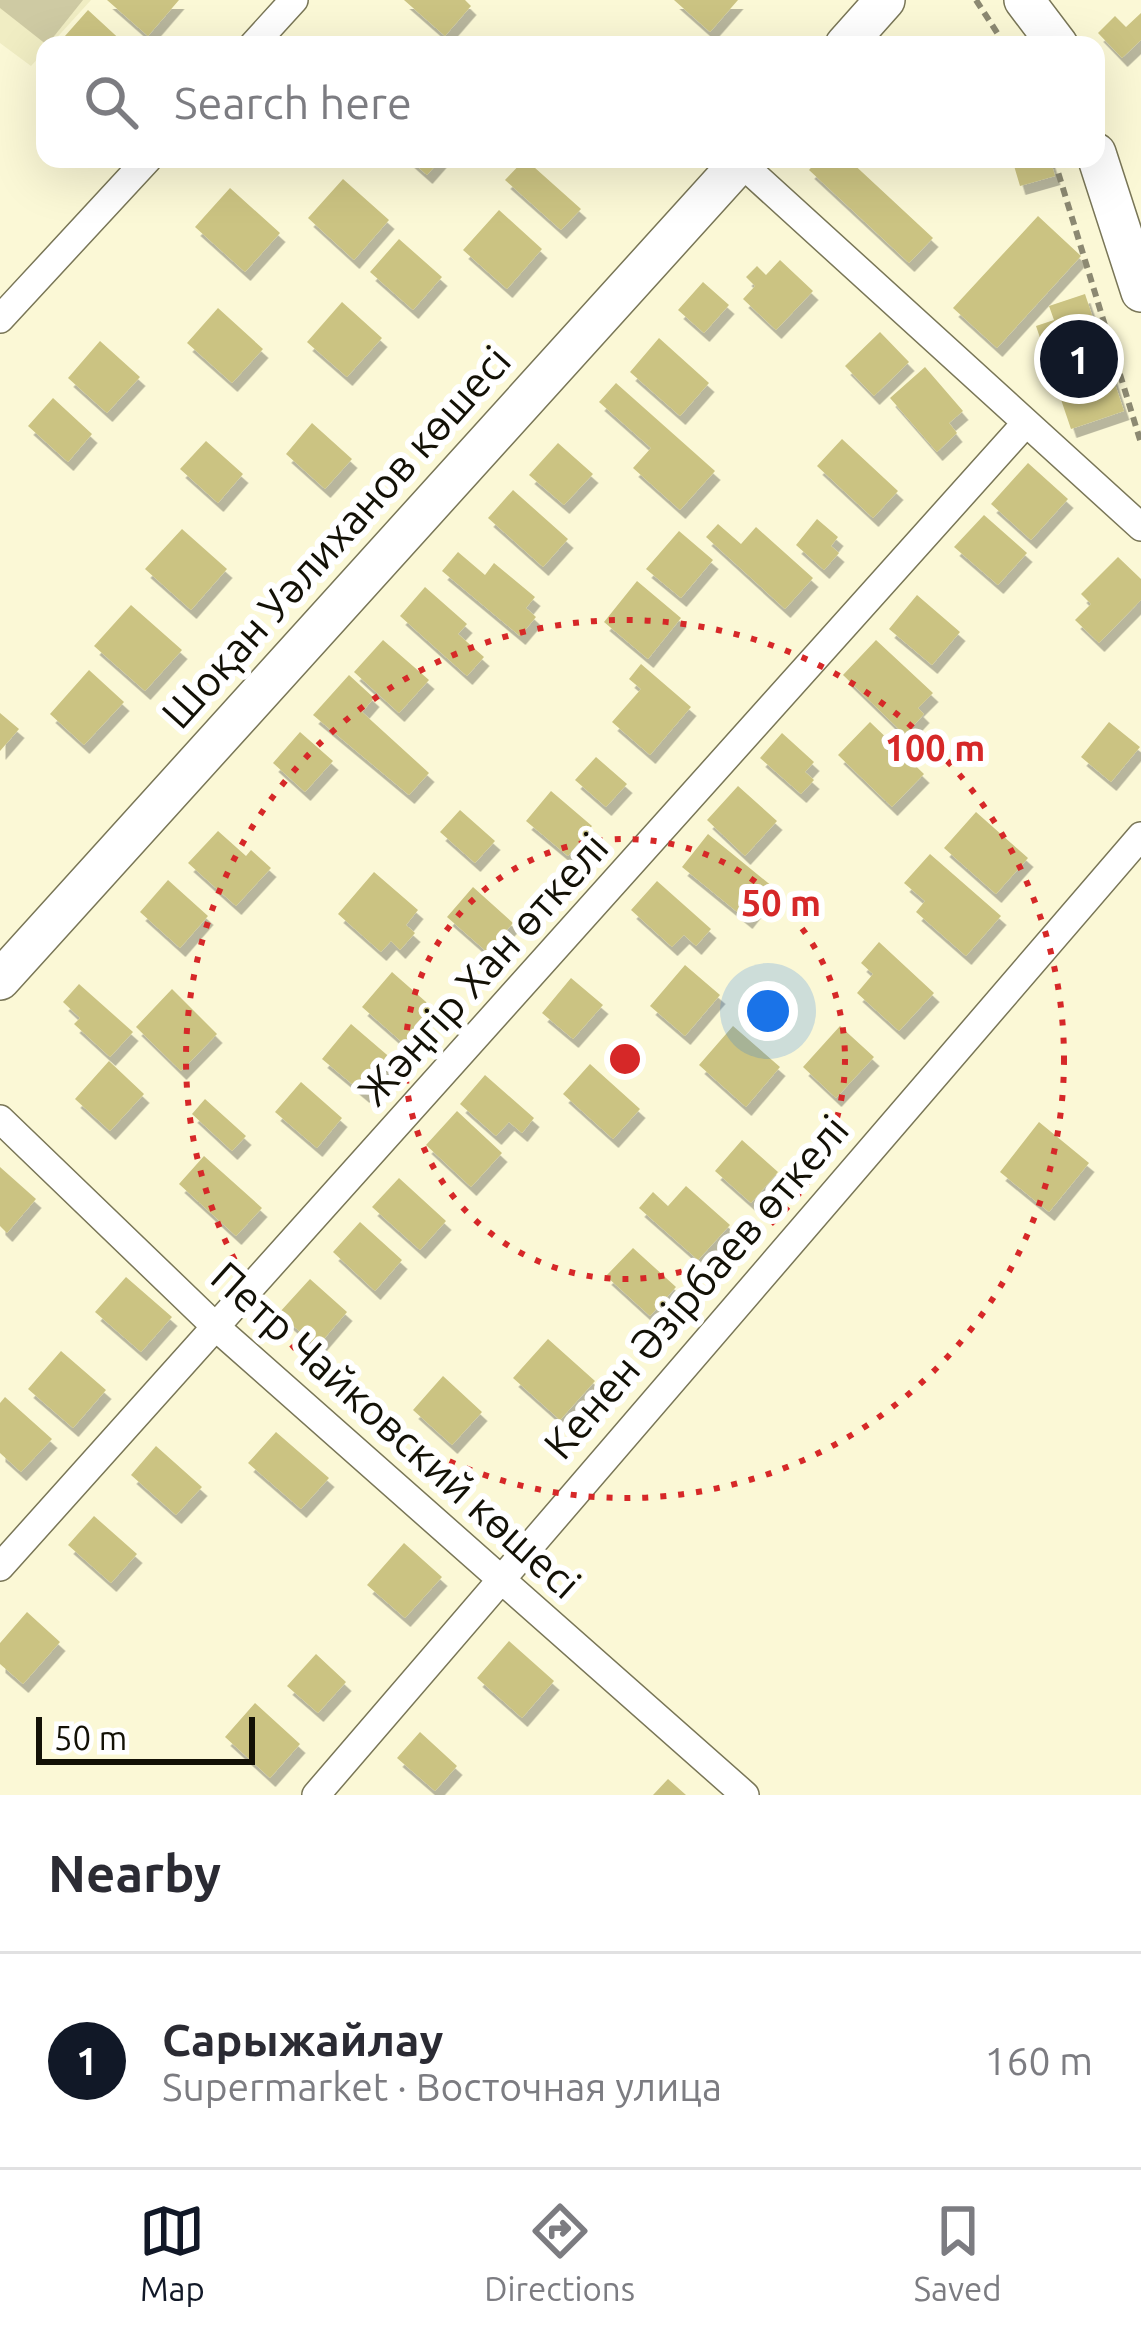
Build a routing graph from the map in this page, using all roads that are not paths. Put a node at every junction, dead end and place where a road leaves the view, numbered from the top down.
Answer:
1 (294, 0) edge
2 (885, 0) edge
3 (1024, 0) edge
4 (261, 36) edge
5 (852, 36) edge
6 (1051, 36) edge
7 (140, 168) edge
8 (735, 168) edge
9 (751, 168) edge
10 (1101, 168) edge
11 (1141, 292) edge
12 (0, 320) edge
13 (1025, 424) junction
14 (1141, 527) edge
15 (1141, 836) edge
16 (0, 980) edge
17 (0, 1119) edge
18 (218, 1329) junction
19 (0, 1567) edge
20 (498, 1581) junction
21 (316, 1795) edge
22 (745, 1795) edge

1 - 4 street
2 - 5 main road
3 - 6 main road
7 - 12 street
8 - 16 main road, Шоқан Уәлиханов көшесі
9 - 13 street
10 - 11 main road
13 - 14 street
13 - 18 street, Жәңгір Хан өткелі
15 - 20 street, Кенен Әзірбаев өткелі
17 - 18 street, Петр Чайковский көшесі
18 - 19 street, Жәңгір Хан өткелі
18 - 20 street, Петр Чайковский көшесі
20 - 21 street, Кенен Әзірбаев өткелі
20 - 22 street, Петр Чайковский көшесі

